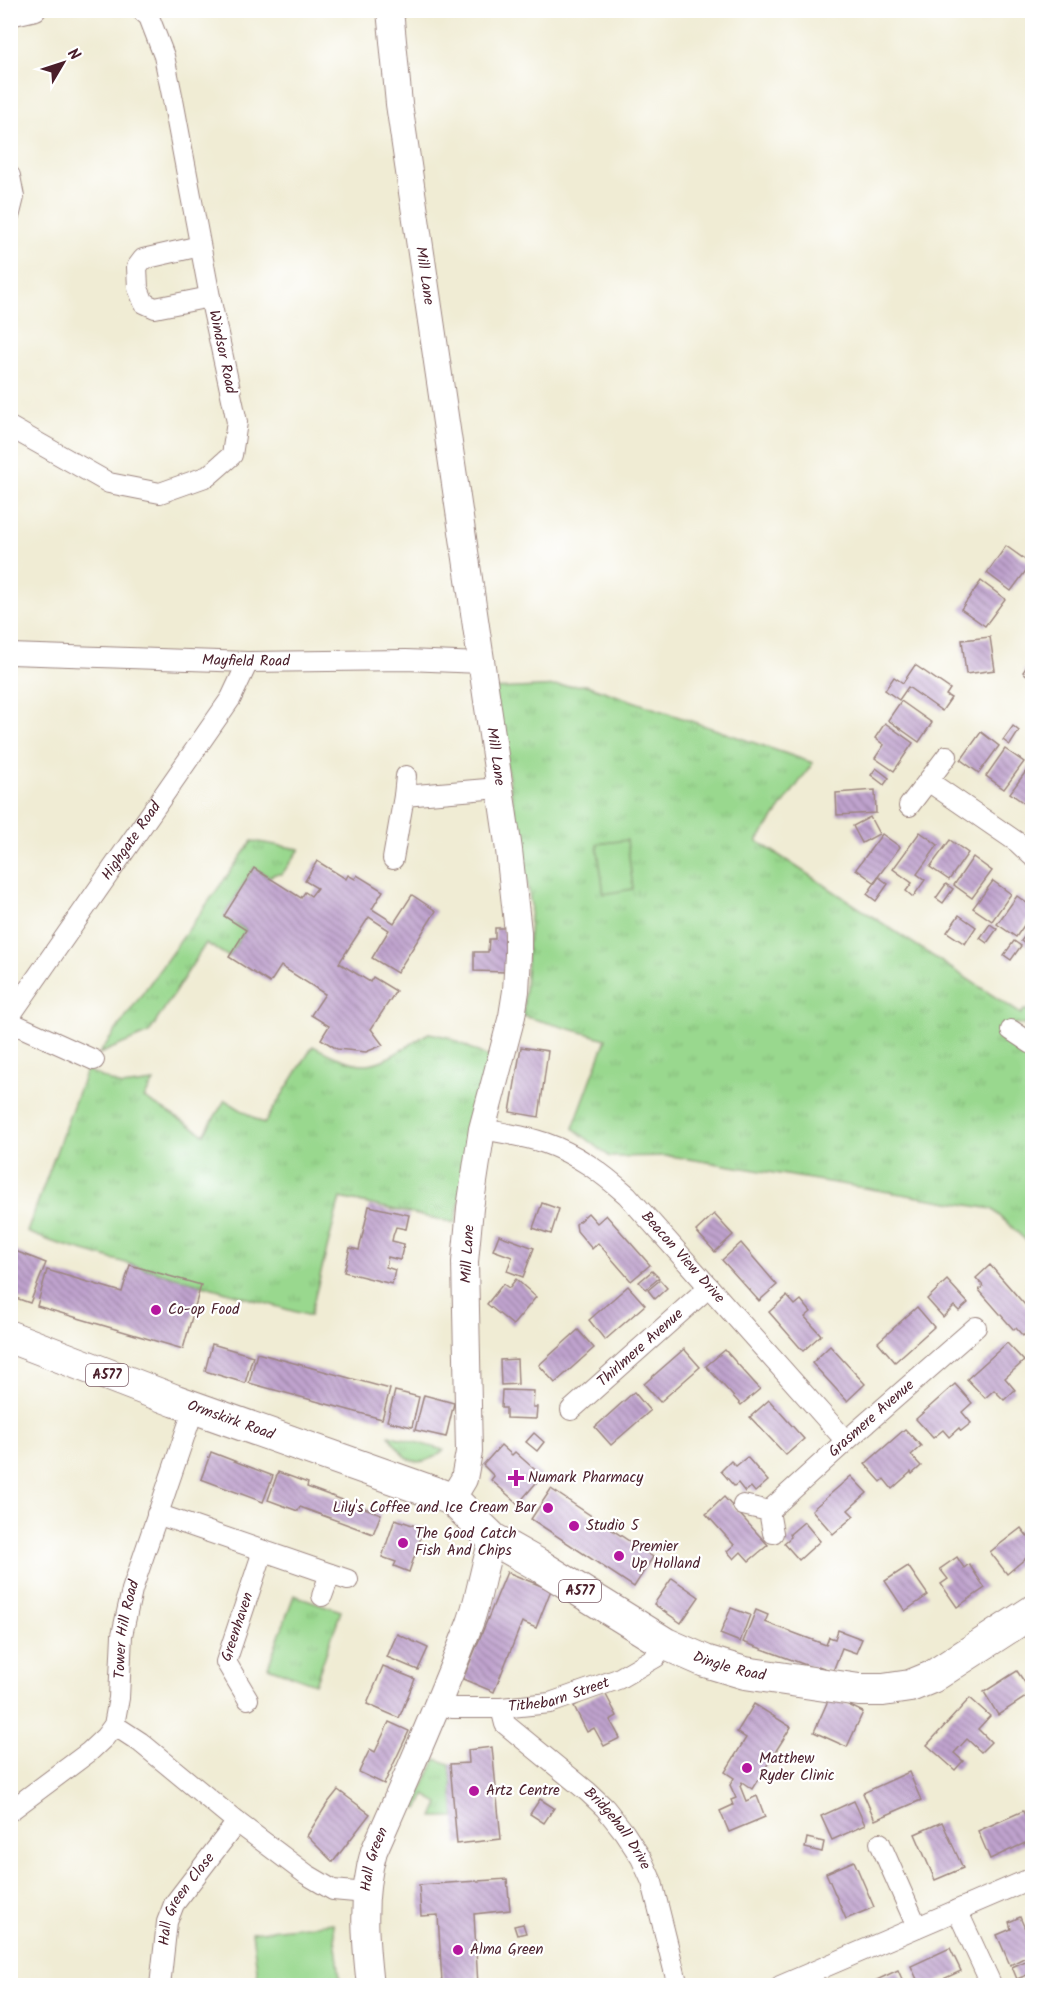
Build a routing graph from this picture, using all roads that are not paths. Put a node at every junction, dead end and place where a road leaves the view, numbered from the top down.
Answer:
1 (36, 10) edge
2 (141, 10) edge
3 (390, 10) edge
4 (10, 16) edge
5 (10, 176) edge
6 (10, 213) edge
7 (200, 246) junction
8 (210, 297) junction
9 (10, 427) edge
10 (10, 654) edge
11 (248, 662) junction
12 (481, 663) junction
13 (947, 756) dead end
14 (406, 776) dead end
15 (928, 781) junction
16 (499, 788) junction
17 (404, 796) junction
18 (909, 806) dead end
19 (1032, 856) edge
20 (393, 859) dead end
21 (10, 1016) edge
22 (10, 1022) edge
23 (1011, 1030) dead end
24 (1032, 1044) edge
25 (94, 1060) dead end
26 (482, 1129) junction
27 (709, 1287) junction
28 (976, 1328) dead end
29 (10, 1337) edge
30 (194, 1408) junction
31 (571, 1410) dead end
32 (846, 1441) junction
33 (452, 1499) junction
34 (743, 1505) dead end
35 (770, 1511) junction
36 (157, 1514) junction
37 (773, 1533) dead end
38 (493, 1539) junction
39 (263, 1551) junction
40 (322, 1596) dead end
41 (1032, 1612) edge
42 (666, 1644) junction
43 (248, 1699) dead end
44 (438, 1704) junction
45 (501, 1708) junction
46 (114, 1725) junction
47 (10, 1811) edge
48 (237, 1822) junction
49 (879, 1844) dead end
50 (1032, 1878) edge
51 (366, 1893) junction
52 (957, 1910) junction
53 (917, 1927) junction
54 (160, 1986) edge
55 (370, 1986) edge
56 (678, 1986) edge
57 (780, 1986) edge
58 (992, 1986) edge

1 - 4 street
2 - 7 street, Windsor Road
3 - 12 street, Mill Lane
5 - 6 street
7 - 8 street, Windsor Road
7 - 8 street
8 - 9 street, Windsor Road
10 - 11 street, Mayfield Road
11 - 12 street, Mayfield Road
11 - 21 street, Highgate Road
12 - 16 street, Mill Lane
13 - 15 street
14 - 17 street
15 - 18 street
15 - 19 street
16 - 17 street
16 - 26 street, Mill Lane
17 - 20 street
22 - 25 street
23 - 24 street
26 - 27 street, Beacon View Drive
26 - 33 street, Mill Lane
27 - 31 street, Thirlmere Avenue
27 - 32 street, Beacon View Drive
28 - 32 street, Grasmere Avenue
29 - 30 main road, Ormskirk Road / A577
30 - 33 main road, Ormskirk Road / A577
30 - 36 street, Tower Hill Road
32 - 35 street, Grasmere Avenue
33 - 38 main road, Dingle Road / A577
34 - 35 street
35 - 37 street
36 - 39 street
36 - 46 street, Tower Hill Road
38 - 42 main road, Dingle Road / A577
38 - 44 street, Hall Green
39 - 40 street
39 - 43 street, Greenhaven
41 - 42 main road, Dingle Road / A577
42 - 45 street, Tithebarn Street
44 - 45 street, Tithebarn Street
44 - 51 street, Hall Green
45 - 56 street, Bridgehall Drive
46 - 47 street
46 - 48 street, Hall Green
48 - 51 street, Hall Green
48 - 54 street, Hall Green Close
49 - 53 street
50 - 52 street
51 - 55 street
52 - 53 street
52 - 58 street
53 - 57 street

